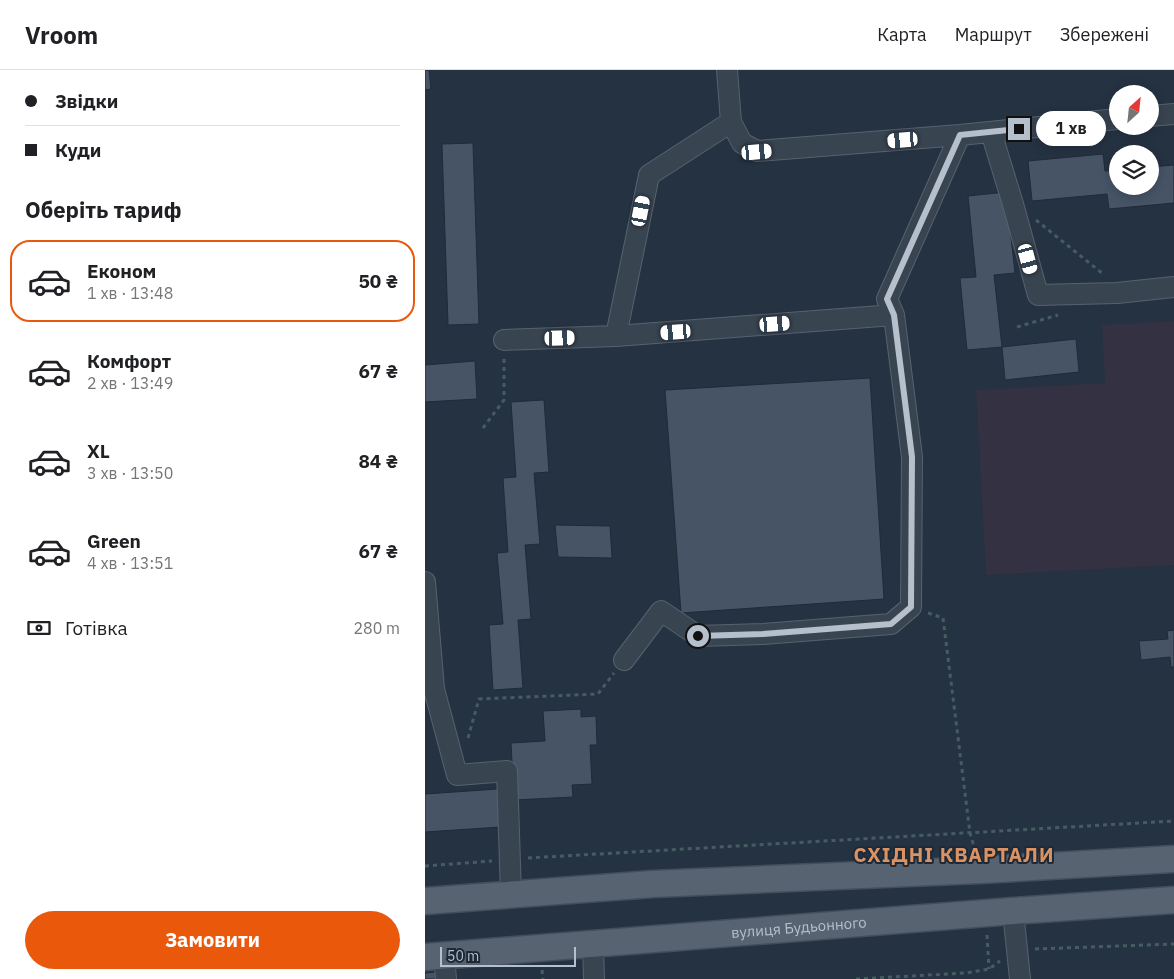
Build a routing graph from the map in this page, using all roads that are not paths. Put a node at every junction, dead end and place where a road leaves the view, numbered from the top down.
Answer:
1 (727, 70) edge
2 (1174, 114) edge
3 (1159, 115) edge
4 (1109, 120) edge
5 (731, 122) junction
6 (991, 132) junction
7 (960, 135) junction
8 (1174, 287) edge
9 (894, 315) junction
10 (616, 336) junction
11 (504, 340) road end
12 (425, 582) edge
13 (624, 660) road end
14 (1174, 859) edge
15 (511, 895) junction
16 (1174, 900) edge
17 (425, 901) edge
18 (1013, 911) junction
19 (593, 944) junction
20 (438, 964) edge
21 (594, 979) edge
22 (1020, 979) edge

1 - 5 lane
2 - 3 lane
4 - 6 lane
5 - 7 lane
5 - 10 lane
6 - 7 lane
6 - 8 lane
7 - 9 lane
9 - 10 lane
9 - 13 lane
10 - 11 lane
12 - 15 lane
14 - 15 main road
15 - 17 main road
16 - 18 main road, вулиця Будьонного
18 - 19 main road, вулиця Будьонного
18 - 22 lane
19 - 20 main road, вулиця Будьонного
19 - 21 lane

